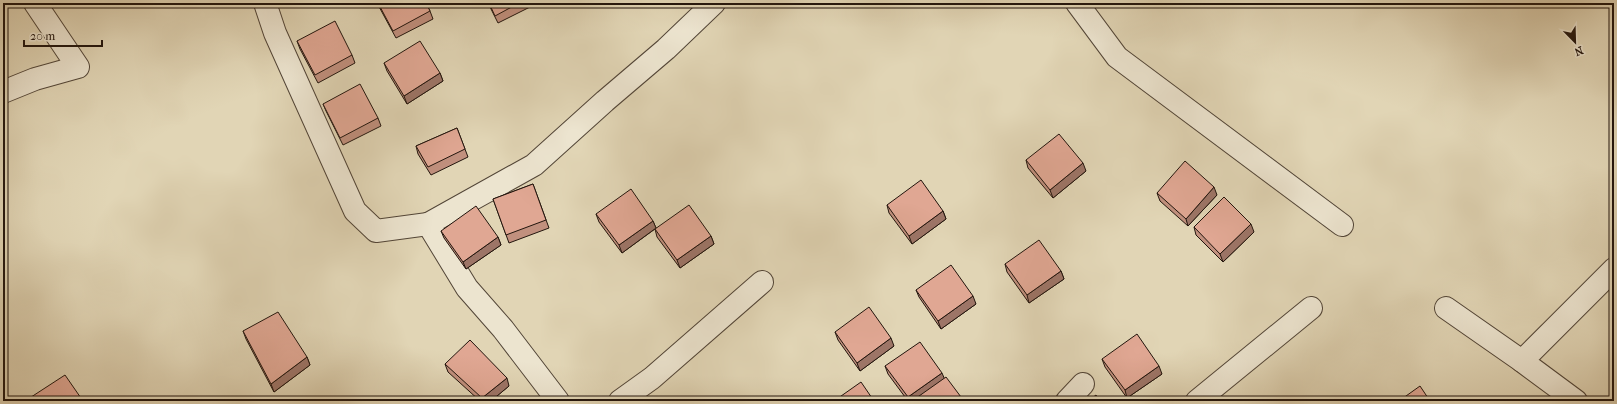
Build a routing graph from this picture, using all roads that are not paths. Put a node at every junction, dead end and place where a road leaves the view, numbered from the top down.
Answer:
1 (35, 3) edge
2 (265, 3) edge
3 (714, 3) edge
4 (1077, 3) edge
5 (3, 92) edge
6 (428, 224) junction
7 (1342, 225) dead end
8 (1614, 269) edge
9 (762, 282) dead end
10 (1311, 308) dead end
11 (1446, 308) dead end
12 (1522, 361) junction
13 (1083, 384) dead end
14 (558, 401) edge
15 (620, 401) edge
16 (1067, 401) edge
17 (1197, 401) edge
18 (1576, 401) edge

1 - 5 street
2 - 6 street
3 - 6 street
4 - 7 street
6 - 14 street
8 - 12 street
9 - 15 street
10 - 17 street
11 - 12 street
12 - 18 street
13 - 16 street

